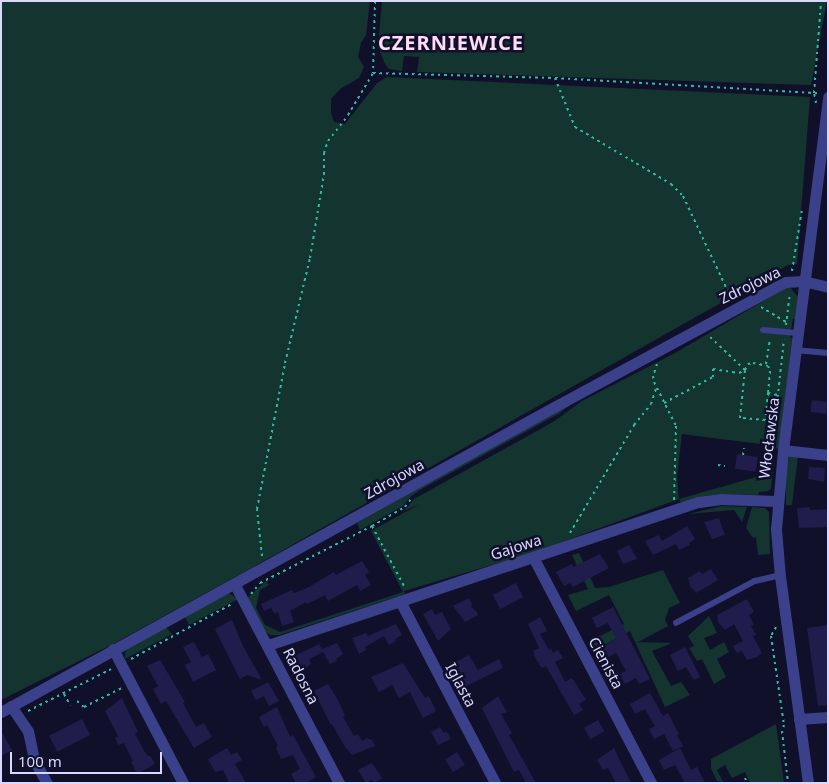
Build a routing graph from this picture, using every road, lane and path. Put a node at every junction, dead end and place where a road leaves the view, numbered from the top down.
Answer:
1 (375, 1) edge
2 (822, 1) edge
3 (373, 73) junction
4 (555, 78) junction
5 (814, 93) junction
6 (824, 95) edge
7 (826, 112) junction
8 (803, 281) junction
9 (828, 287) edge
10 (787, 290) dead end
11 (757, 304) dead end
12 (735, 308) junction
13 (786, 322) junction
14 (763, 330) dead end
15 (771, 330) junction
16 (717, 332) dead end
17 (785, 332) junction
18 (797, 333) junction
19 (709, 336) junction
20 (702, 340) dead end
21 (795, 350) junction
22 (828, 353) edge
23 (659, 361) dead end
24 (766, 364) junction
25 (745, 370) junction
26 (656, 390) junction
27 (768, 393) junction
28 (778, 395) junction
29 (664, 403) junction
30 (775, 435) dead end
31 (744, 448) dead end
32 (783, 450) junction
33 (743, 455) dead end
34 (828, 455) edge
35 (718, 465) dead end
36 (725, 466) dead end
37 (411, 498) dead end
38 (778, 501) junction
39 (674, 510) junction
40 (372, 526) junction
41 (565, 546) junction
42 (534, 557) junction
43 (264, 568) junction
44 (780, 575) junction
45 (235, 585) junction
46 (242, 599) junction
47 (404, 599) junction
48 (780, 622) dead end
49 (676, 623) dead end
50 (268, 645) junction
51 (113, 649) junction
52 (121, 664) junction
53 (126, 686) dead end
54 (64, 694) junction
55 (76, 701) dead end
56 (70, 705) dead end
57 (10, 711) edge
58 (828, 717) edge
59 (799, 719) junction
60 (745, 778) dead end
61 (47, 783) edge
62 (183, 783) edge
63 (339, 783) edge
64 (496, 783) edge
65 (652, 783) edge
66 (747, 783) edge
67 (788, 783) edge
68 (808, 783) edge

1 - 3 path
2 - 5 path
3 - 4 path
3 - 43 path
4 - 5 path
4 - 12 path
5 - 6 path
5 - 7 path
6 - 7 street, Włocławska
7 - 8 street, Włocławska
8 - 9 street
8 - 12 street, Zdrojowa
8 - 18 street, Włocławska
10 - 13 path
11 - 13 path
12 - 43 street, Zdrojowa
13 - 17 path
14 - 15 lane
15 - 17 lane
15 - 24 path
16 - 19 path
17 - 18 lane
17 - 28 path
18 - 21 street, Włocławska
19 - 20 path
19 - 25 path
21 - 22 lane
21 - 32 street, Włocławska
23 - 26 path
24 - 25 path
24 - 27 path
25 - 27 path
25 - 29 path
26 - 29 path
26 - 41 path
27 - 28 path
28 - 30 path
29 - 39 path
31 - 33 path
32 - 34 street
32 - 38 street, Włocławska
35 - 36 path
37 - 40 path
38 - 39 street, Gajowa
38 - 44 street, Włocławska
39 - 41 street, Gajowa
40 - 46 path
40 - 47 path
41 - 42 street, Gajowa
42 - 47 street, Gajowa
42 - 65 street, Cienista
43 - 45 street, Zdrojowa
44 - 49 lane
44 - 59 street, Włocławska
45 - 46 street, Radosna
45 - 51 street, Zdrojowa
46 - 50 street, Radosna
46 - 52 path
47 - 50 street, Gajowa
47 - 64 street, Iglasta
48 - 67 path
50 - 63 street, Radosna
51 - 52 street
51 - 57 street, Zdrojowa
52 - 54 path
52 - 62 street
53 - 55 path
54 - 56 path
54 - 57 path
57 - 61 street
58 - 59 street
59 - 68 street, Włocławska
60 - 66 path

